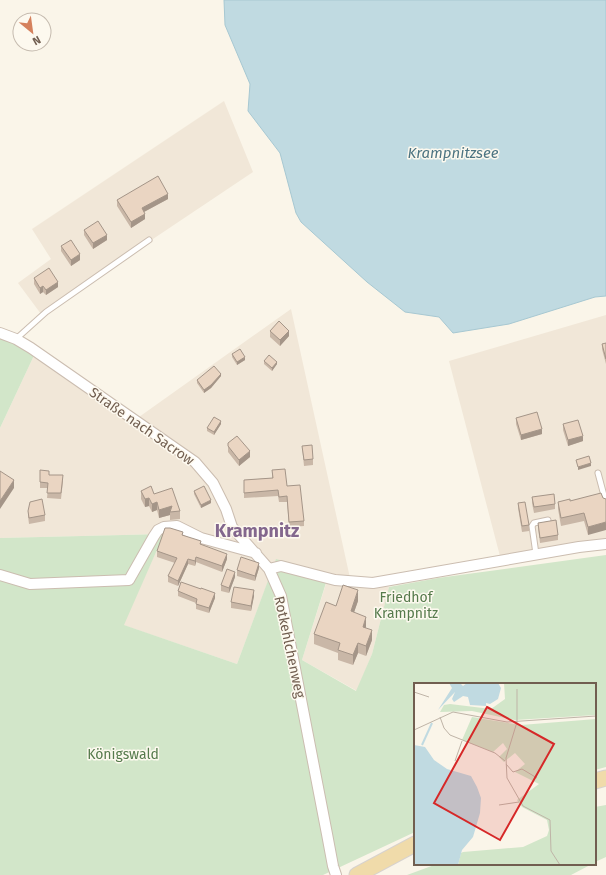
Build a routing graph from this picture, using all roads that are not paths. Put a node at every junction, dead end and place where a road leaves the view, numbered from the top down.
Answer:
1 (149, 240) dead end
2 (0, 333) edge
3 (16, 339) junction
4 (598, 473) dead end
5 (606, 503) edge
6 (548, 520) edge
7 (606, 544) edge
8 (256, 553) junction
9 (536, 554) junction
10 (268, 569) junction
11 (0, 575) edge
12 (606, 778) edge
13 (596, 781) edge
14 (414, 845) edge
15 (336, 875) edge
16 (357, 875) edge

1 - 3 lane
2 - 3 street, Straße nach Sacrow
3 - 8 street, Straße nach Sacrow
4 - 5 lane
6 - 9 lane
7 - 9 street
8 - 10 street, Straße nach Sacrow
8 - 11 street
9 - 10 street
10 - 15 street, Rotkehlchenweg
12 - 13 main road
14 - 16 main road

